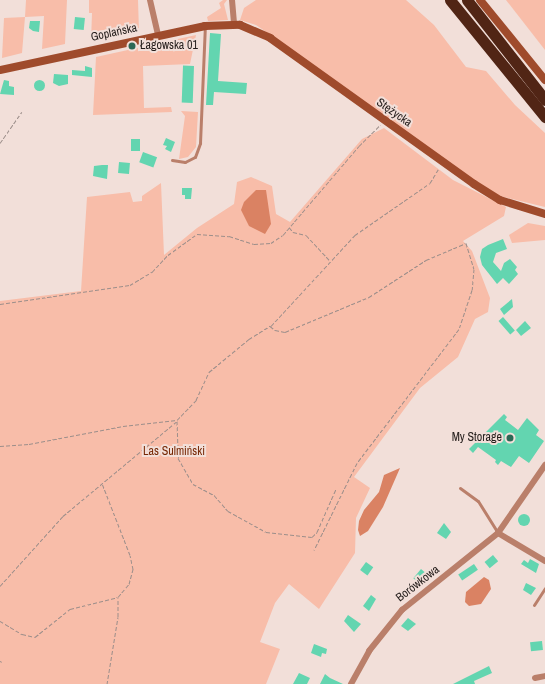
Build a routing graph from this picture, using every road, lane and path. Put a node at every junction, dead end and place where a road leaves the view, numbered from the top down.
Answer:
1 (150, 0) edge
2 (232, 0) edge
3 (450, 0) edge
4 (467, 0) edge
5 (480, 0) edge
6 (234, 24) junction
7 (205, 26) junction
8 (158, 36) junction
9 (0, 70) edge
10 (545, 80) edge
11 (545, 100) edge
12 (22, 112) dead end
13 (545, 117) edge
14 (377, 120) dead end
15 (382, 123) dead end
16 (380, 126) dead end
17 (0, 143) edge
18 (172, 160) dead end
19 (443, 162) junction
20 (545, 214) edge
21 (289, 227) junction
22 (331, 261) junction
23 (0, 304) edge
24 (270, 326) junction
25 (178, 420) junction
26 (0, 446) edge
27 (545, 465) edge
28 (102, 483) junction
29 (460, 488) dead end
30 (336, 489) dead end
31 (498, 533) junction
32 (314, 550) dead end
33 (545, 561) edge
34 (0, 586) edge
35 (545, 588) edge
36 (118, 597) junction
37 (534, 605) dead end
38 (0, 621) edge
39 (545, 676) edge
40 (535, 678) dead end
41 (107, 684) edge
42 (352, 684) edge

1 - 8 street
2 - 6 street
3 - 13 highway
4 - 11 highway
5 - 10 street
6 - 7 street, Goplańska
6 - 19 street, Stężycka
7 - 8 street, Goplańska
7 - 18 lane
8 - 9 street, Goplańska
12 - 17 path
14 - 15 path
16 - 21 path
19 - 20 street, Stężycka
19 - 22 path
21 - 22 path
21 - 23 path
22 - 24 path
24 - 25 path
24 - 32 path
25 - 26 path
25 - 28 path
25 - 30 path
27 - 31 street, Borówkowa
28 - 34 path
28 - 36 path
29 - 31 lane
31 - 33 street
31 - 42 street, Borówkowa
35 - 37 lane
36 - 38 path
36 - 41 path
39 - 40 street

